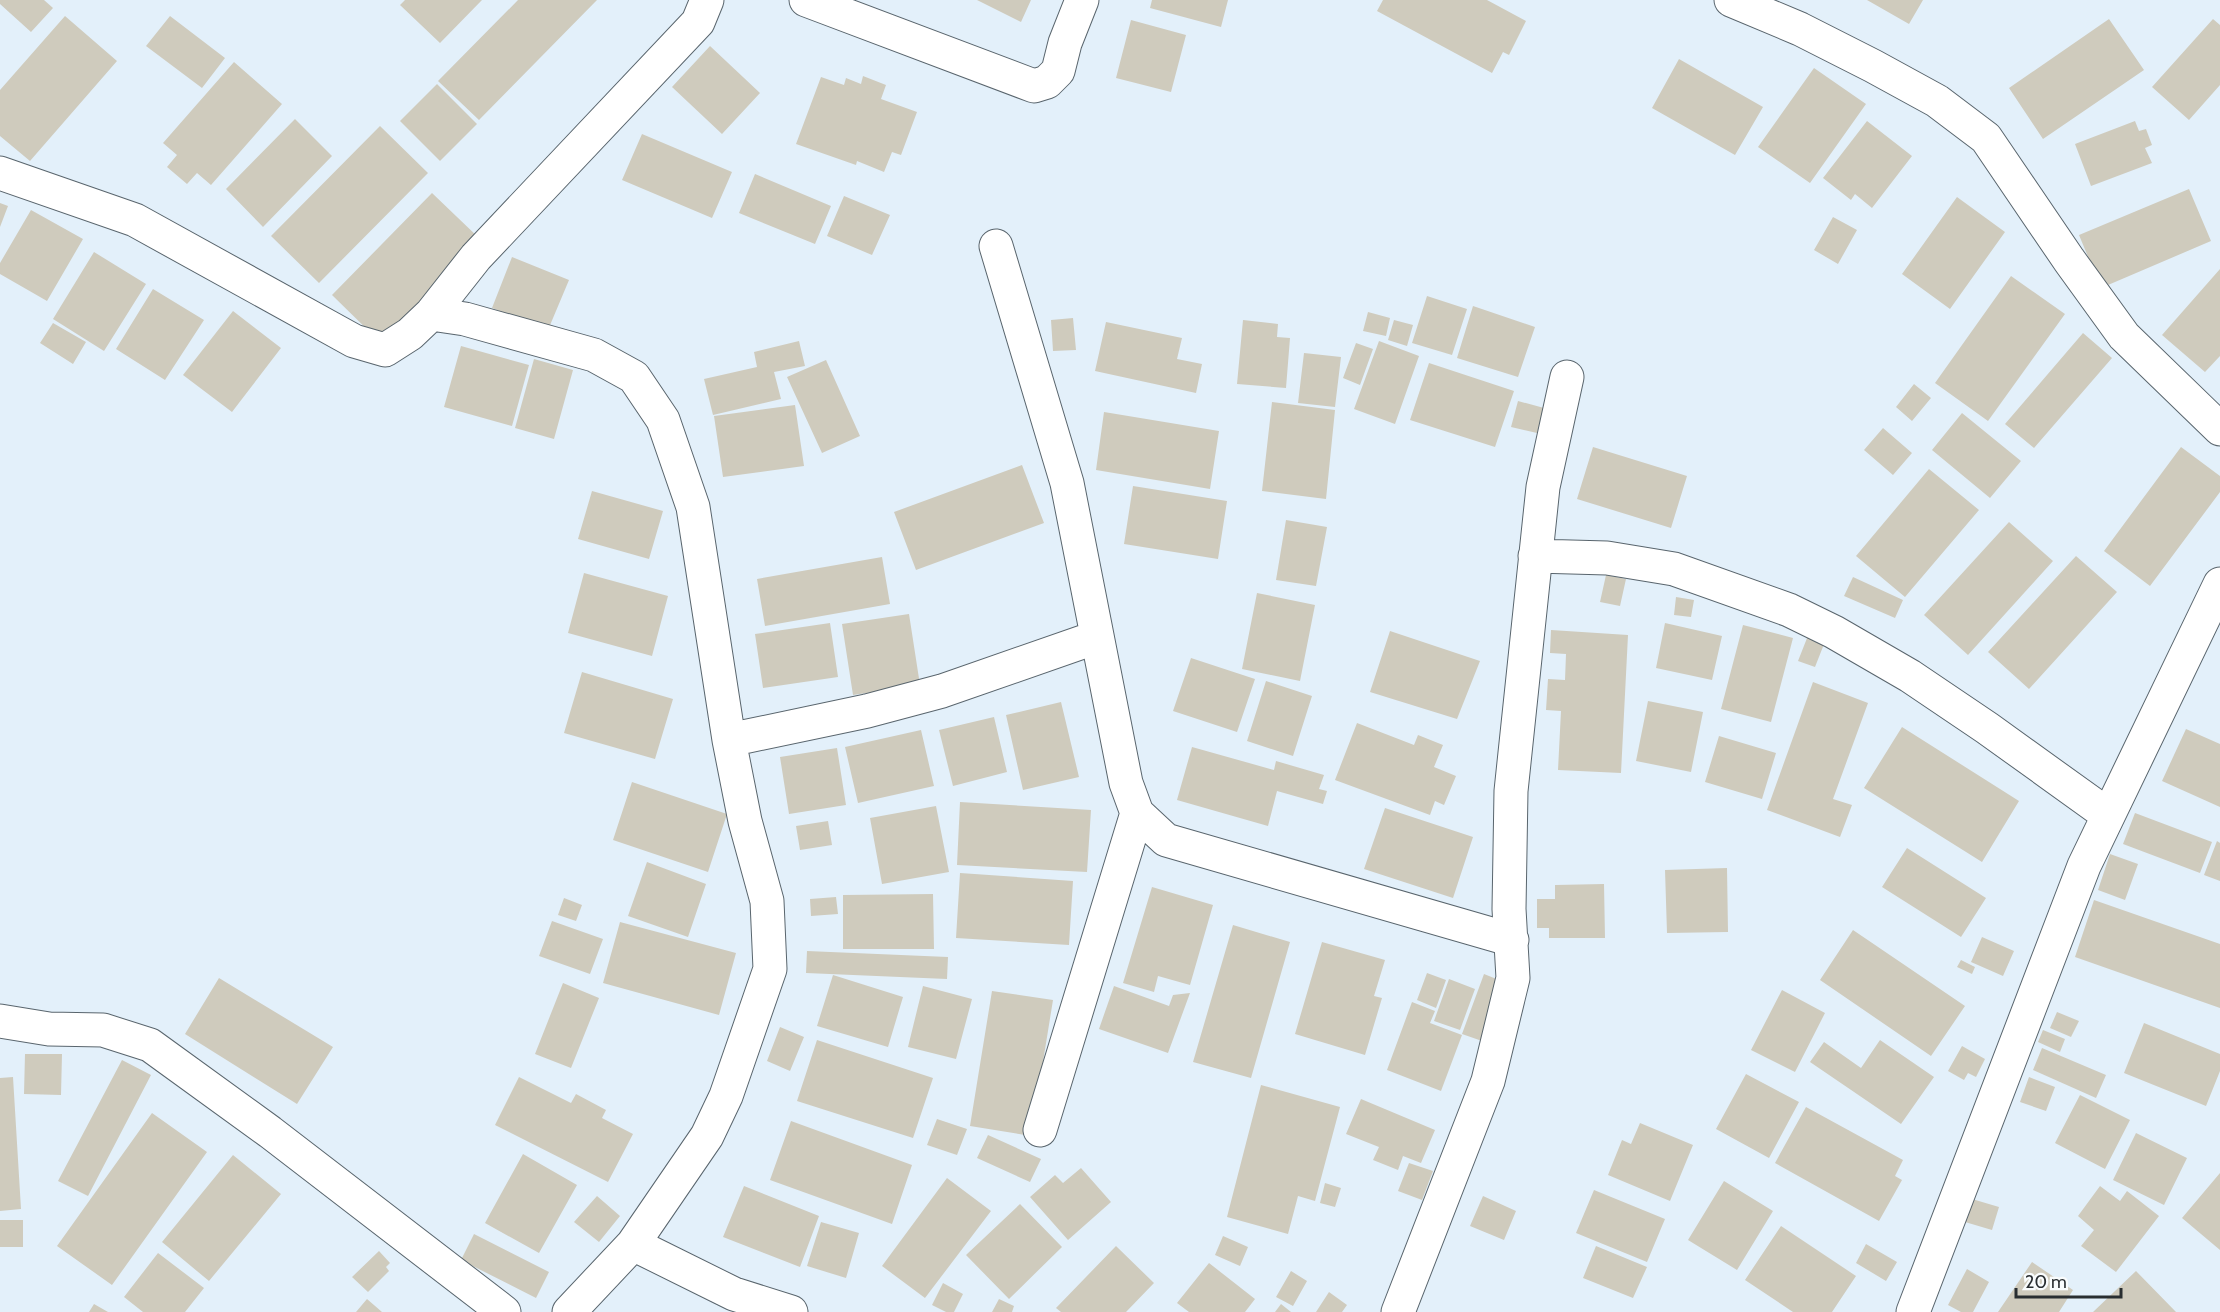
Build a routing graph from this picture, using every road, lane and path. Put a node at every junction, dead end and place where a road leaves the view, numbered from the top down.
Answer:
1 (707, 0) edge
2 (806, 0) edge
3 (1082, 0) edge
4 (1731, 0) edge
5 (0, 173) edge
6 (996, 246) dead end
7 (431, 314) junction
8 (1568, 377) dead end
9 (2220, 429) edge
10 (1535, 556) junction
11 (2220, 585) edge
12 (1097, 637) junction
13 (729, 740) junction
14 (1137, 813) junction
15 (2108, 815) junction
16 (1512, 940) junction
17 (0, 1021) edge
18 (1040, 1130) dead end
19 (633, 1244) junction
20 (504, 1312) edge
21 (569, 1312) edge
22 (791, 1312) edge
23 (1398, 1312) edge
24 (1913, 1312) edge

1 - 7 street
2 - 3 street
4 - 9 street
5 - 7 street
6 - 12 street
7 - 13 street
8 - 10 street
10 - 15 street
10 - 16 street
11 - 15 street
12 - 13 street
12 - 14 street
13 - 19 street
14 - 16 street
14 - 18 street
15 - 24 street
16 - 23 street
17 - 20 street
19 - 21 street
19 - 22 street

